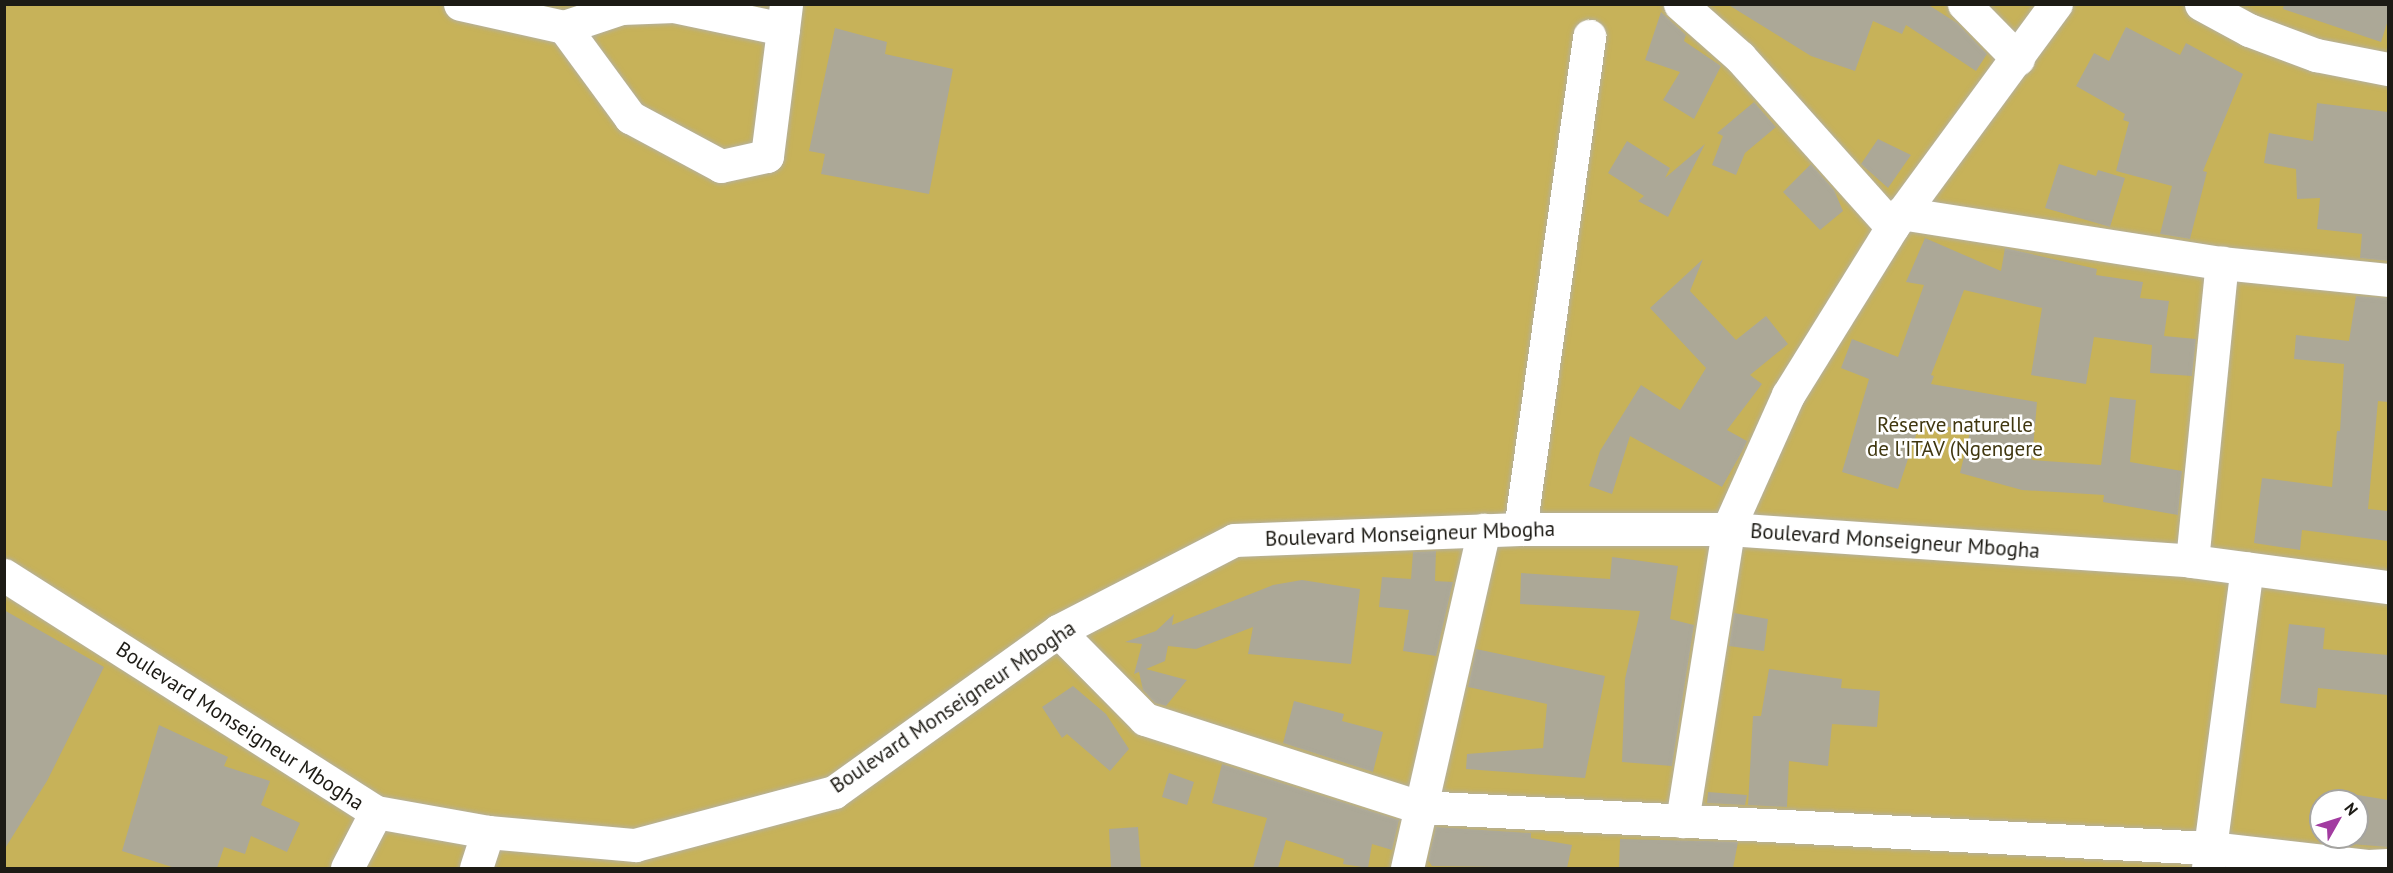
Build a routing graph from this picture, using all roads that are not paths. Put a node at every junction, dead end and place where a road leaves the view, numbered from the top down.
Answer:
1 (460, 4) edge
2 (1680, 4) edge
3 (1964, 4) edge
4 (2056, 4) edge
5 (2201, 4) edge
6 (784, 17) edge
7 (564, 27) junction
8 (1589, 36) dead end
9 (2018, 59) junction
10 (2388, 69) edge
11 (1897, 220) junction
12 (2222, 263) junction
13 (2388, 280) edge
14 (1520, 528) junction
15 (1728, 529) junction
16 (1484, 530) junction
17 (2192, 561) junction
18 (2247, 568) junction
19 (4, 575) edge
20 (2388, 587) edge
21 (1058, 631) junction
22 (1419, 807) junction
23 (376, 812) junction
24 (1682, 821) junction
25 (488, 832) junction
26 (2209, 858) edge
27 (2388, 865) edge
28 (347, 868) edge
29 (476, 868) edge
30 (1407, 868) edge

1 - 7 street
2 - 11 street
3 - 9 street
4 - 9 street
5 - 10 street
6 - 7 street
6 - 7 street
8 - 14 street
9 - 11 street
11 - 12 street
11 - 15 street
12 - 13 street
12 - 17 street
14 - 15 street, Boulevard Monseigneur Mbogha
14 - 16 street, Boulevard Monseigneur Mbogha
15 - 17 street, Boulevard Monseigneur Mbogha
15 - 24 street
16 - 21 street, Boulevard Monseigneur Mbogha
16 - 22 street
17 - 18 street, Boulevard Monseigneur Mbogha
18 - 20 street, Boulevard Monseigneur Mbogha
18 - 26 street
19 - 23 street, Boulevard Monseigneur Mbogha
21 - 22 street
21 - 25 street, Boulevard Monseigneur Mbogha
22 - 24 street
22 - 30 street
23 - 25 street, Boulevard Monseigneur Mbogha
23 - 28 street
24 - 26 street
25 - 29 street
26 - 27 street

